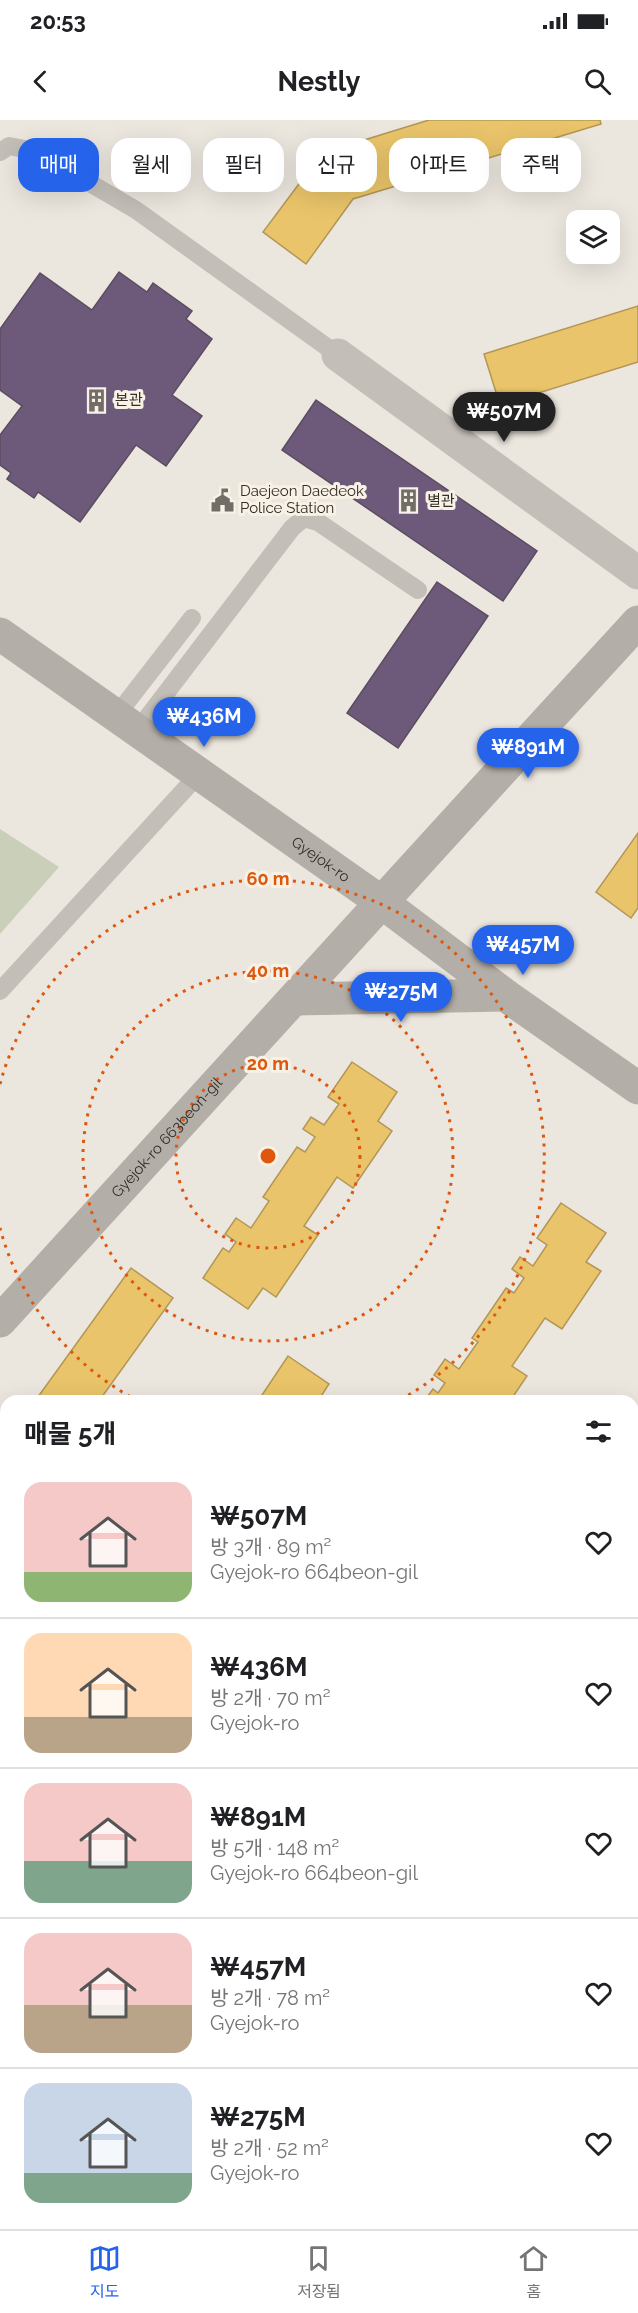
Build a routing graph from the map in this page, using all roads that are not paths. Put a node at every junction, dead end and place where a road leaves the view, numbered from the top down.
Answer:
1 (0, 152) edge
2 (338, 355) joint
3 (638, 573) edge
4 (418, 590) dead end
5 (192, 618) dead end
6 (638, 622) edge
7 (0, 634) edge
8 (127, 724) junction
9 (198, 774) junction
10 (380, 901) junction
11 (0, 991) edge
12 (506, 995) junction
13 (295, 999) junction
14 (638, 1088) edge
15 (0, 1321) edge

1 - 2 lane
2 - 3 street
4 - 8 lane
5 - 8 lane
6 - 10 main road, Gyejok-ro 663beon-gil
7 - 8 main road, Gyejok-ro
8 - 9 main road, Gyejok-ro
9 - 10 main road, Gyejok-ro
9 - 11 lane
10 - 12 main road, Gyejok-ro
10 - 13 main road, Gyejok-ro 663beon-gil
12 - 13 main road
12 - 14 main road, Gyejok-ro
13 - 15 main road, Gyejok-ro 663beon-gil

